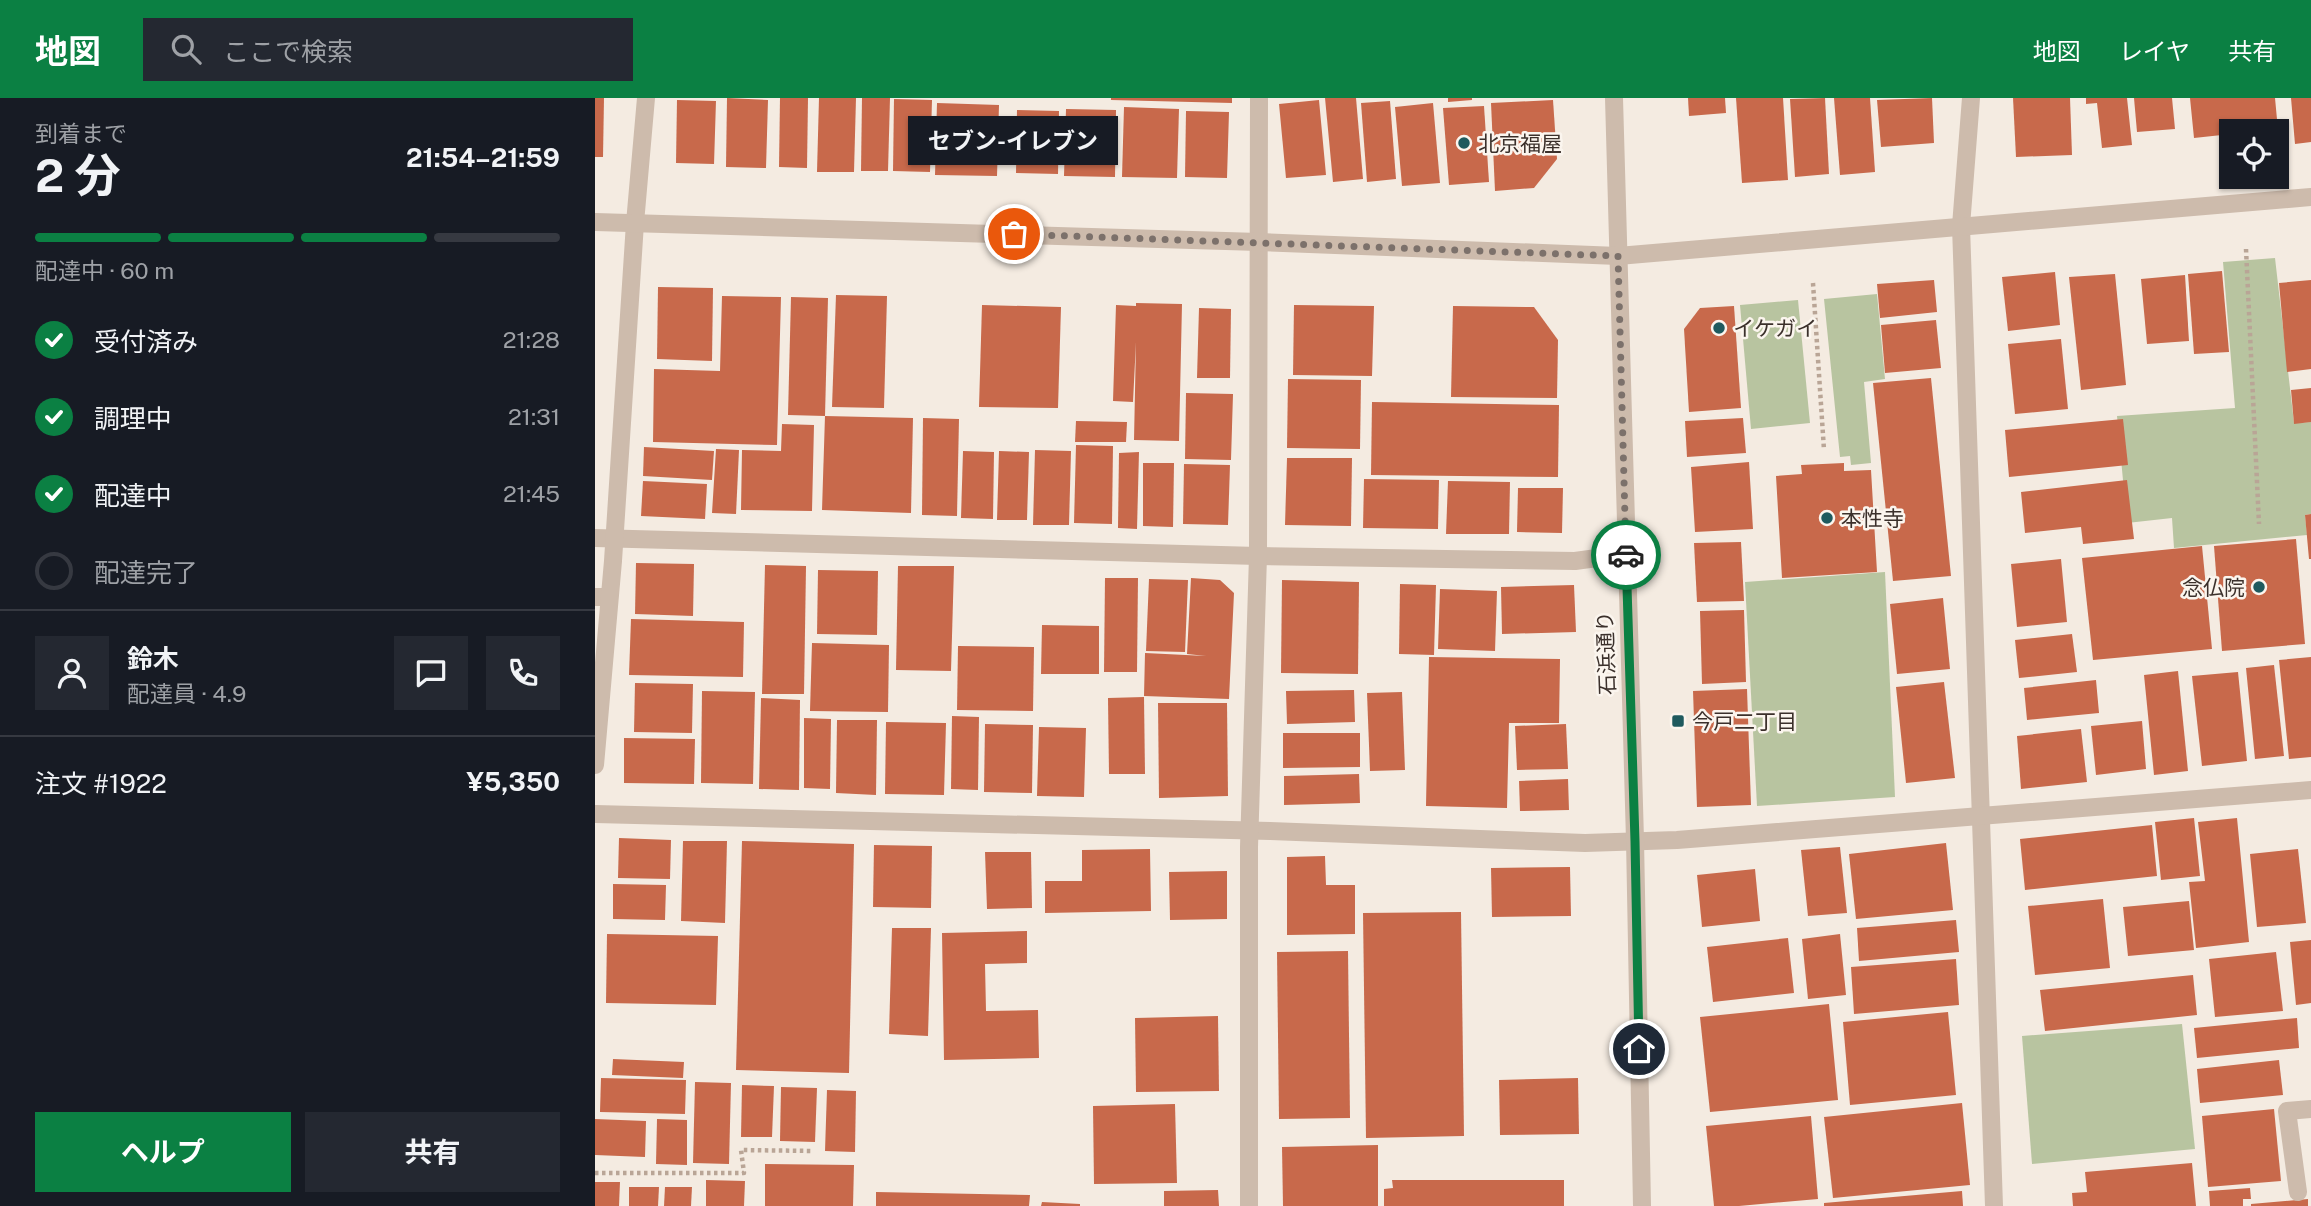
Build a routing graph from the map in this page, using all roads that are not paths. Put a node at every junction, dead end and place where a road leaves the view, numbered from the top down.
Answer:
1 (646, 98) edge
2 (1259, 98) edge
3 (1614, 98) edge
4 (1971, 98) edge
5 (2311, 197) edge
6 (595, 222) edge
7 (635, 223) junction
8 (1961, 226) junction
9 (1259, 242) junction
10 (1618, 256) junction
11 (595, 538) edge
12 (614, 539) junction
13 (1626, 554) junction
14 (1258, 556) junction
15 (602, 597) edge
16 (595, 765) edge
17 (2311, 790) edge
18 (595, 814) edge
19 (1981, 816) junction
20 (1249, 831) junction
21 (1635, 841) junction
22 (2311, 1109) edge
23 (2298, 1192) dead end
24 (1249, 1206) edge
25 (1642, 1206) edge
26 (1994, 1206) edge

1 - 7 street
2 - 9 street
3 - 10 street, 石浜通り
4 - 8 street
5 - 8 street
6 - 7 street
7 - 9 street
7 - 12 street
8 - 10 street
8 - 19 street
9 - 10 street
9 - 14 street
10 - 13 street, 石浜通り
11 - 12 street
12 - 14 street
12 - 15 street
13 - 14 street
13 - 21 street, 石浜通り
14 - 20 street
15 - 16 street
17 - 19 street
18 - 20 street
19 - 21 street
19 - 26 street
20 - 21 street
20 - 24 street
21 - 25 street, 石浜通り
22 - 23 street

